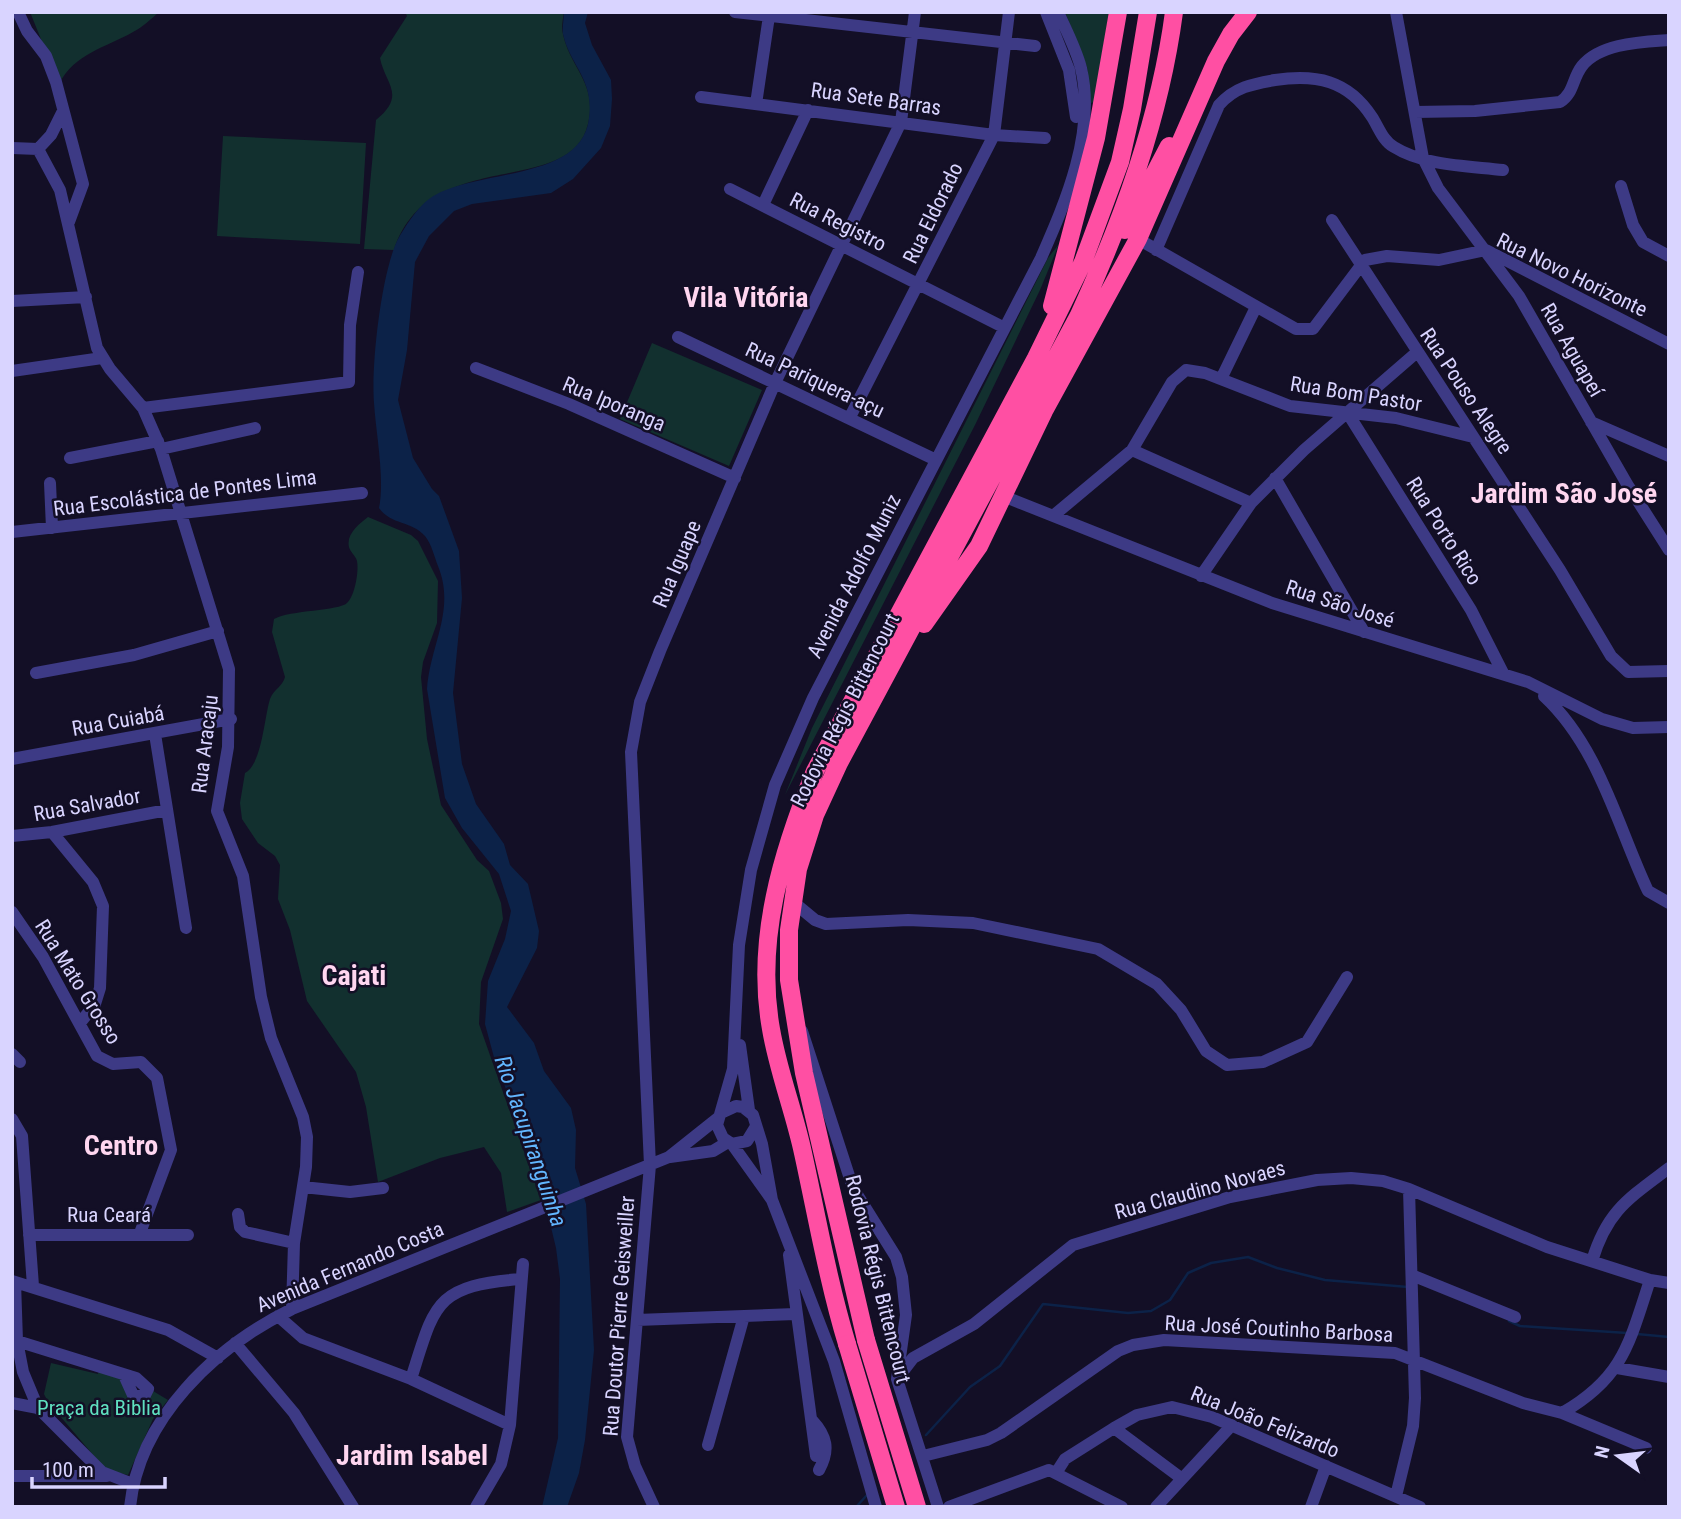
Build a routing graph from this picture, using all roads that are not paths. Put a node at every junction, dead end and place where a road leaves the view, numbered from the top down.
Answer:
1 (18, 12) edge
2 (735, 12) edge
3 (915, 12) edge
4 (1009, 12) edge
5 (1046, 12) edge
6 (1058, 12) edge
7 (1118, 12) edge
8 (1148, 12) edge
9 (1174, 12) edge
10 (1248, 12) edge
11 (1396, 12) edge
12 (769, 16) junction
13 (912, 32) junction
14 (1669, 40) edge
15 (1005, 43) junction
16 (1034, 46) dead end
17 (1201, 92) junction
18 (701, 97) dead end
19 (756, 104) junction
20 (808, 110) junction
21 (62, 113) junction
22 (1415, 113) junction
23 (901, 122) junction
24 (993, 135) junction
25 (1045, 138) dead end
26 (12, 148) edge
27 (38, 149) junction
28 (1423, 158) junction
29 (1077, 159) junction
30 (1503, 170) dead end
31 (1621, 186) dead end
32 (730, 189) dead end
33 (763, 205) junction
34 (1332, 220) dead end
35 (69, 222) junction
36 (1138, 239) junction
37 (842, 246) junction
38 (1156, 250) junction
39 (1486, 250) junction
40 (1669, 256) edge
41 (1105, 258) junction
42 (1360, 263) junction
43 (358, 272) dead end
44 (919, 285) junction
45 (86, 297) junction
46 (12, 301) edge
47 (1256, 307) junction
48 (1003, 327) junction
49 (678, 337) dead end
50 (1669, 344) edge
51 (1416, 353) junction
52 (102, 358) junction
53 (1036, 358) junction
54 (476, 368) dead end
55 (12, 370) edge
56 (1221, 379) junction
57 (775, 383) junction
58 (143, 408) junction
59 (1347, 412) junction
60 (850, 417) junction
61 (1591, 422) junction
62 (255, 428) dead end
63 (1473, 437) junction
64 (160, 445) junction
65 (1132, 450) junction
66 (1669, 456) edge
67 (70, 458) dead end
68 (934, 460) junction
69 (735, 478) junction
70 (1275, 478) junction
71 (50, 483) dead end
72 (362, 492) dead end
73 (1003, 496) junction
74 (1251, 503) junction
75 (182, 512) junction
76 (1053, 516) junction
77 (52, 528) junction
78 (12, 532) edge
79 (1669, 550) edge
80 (1202, 576) junction
81 (218, 631) junction
82 (1364, 632) junction
83 (890, 668) junction
84 (1669, 671) edge
85 (36, 673) dead end
86 (1503, 673) junction
87 (1528, 682) junction
88 (231, 719) junction
89 (1669, 727) edge
90 (155, 734) junction
91 (12, 759) edge
92 (167, 810) junction
93 (51, 832) junction
94 (12, 836) edge
95 (792, 901) junction
96 (1669, 903) edge
97 (12, 912) edge
98 (186, 928) dead end
99 (1347, 977) dead end
100 (791, 1006) junction
101 (80, 1023) junction
102 (737, 1031) junction
103 (749, 1111) junction
104 (720, 1115) junction
105 (12, 1119) edge
106 (755, 1128) junction
107 (730, 1143) junction
108 (670, 1157) junction
109 (650, 1165) junction
110 (1669, 1168) edge
111 (303, 1187) junction
112 (383, 1188) dead end
113 (1409, 1189) junction
114 (772, 1200) junction
115 (238, 1214) dead end
116 (140, 1233) junction
117 (29, 1235) junction
118 (188, 1235) dead end
119 (787, 1237) junction
120 (294, 1243) junction
121 (1592, 1261) junction
122 (523, 1264) dead end
123 (520, 1279) junction
124 (1650, 1280) junction
125 (14, 1281) edge
126 (1414, 1283) junction
127 (1669, 1283) edge
128 (33, 1286) junction
129 (292, 1309) junction
130 (795, 1314) junction
131 (278, 1316) junction
132 (744, 1316) junction
133 (1515, 1317) dead end
134 (637, 1320) junction
135 (13, 1324) edge
136 (17, 1341) junction
137 (235, 1343) junction
138 (1415, 1358) junction
139 (218, 1359) junction
140 (1617, 1368) junction
141 (124, 1375) dead end
142 (1669, 1377) edge
143 (411, 1379) junction
144 (897, 1379) junction
145 (844, 1396) junction
146 (12, 1403) edge
147 (38, 1408) junction
148 (1562, 1413) junction
149 (908, 1416) junction
150 (510, 1425) junction
151 (1232, 1425) junction
152 (1114, 1428) junction
153 (855, 1431) junction
154 (708, 1445) dead end
155 (1646, 1448) dead end
156 (923, 1456) junction
157 (818, 1463) dead end
158 (1326, 1466) junction
159 (1056, 1473) junction
160 (12, 1476) edge
161 (107, 1476) junction
162 (1181, 1478) junction
163 (133, 1485) junction
164 (1396, 1496) junction
165 (130, 1507) edge
166 (353, 1507) edge
167 (476, 1507) edge
168 (654, 1507) edge
169 (876, 1507) edge
170 (896, 1507) edge
171 (918, 1507) edge
172 (938, 1507) edge
173 (949, 1507) edge
174 (1122, 1507) edge
175 (1156, 1507) edge
176 (1311, 1507) edge
177 (1420, 1507) edge

1 - 21 street
2 - 12 street
3 - 13 street, Rua Iguape
4 - 15 street, Rua Eldorado
5 - 29 street, Avenida Adolfo Muniz
6 - 29 street, Avenida Adolfo Muniz
7 - 53 highway
8 - 53 highway, Rodovia Régis Bittencourt
9 - 41 highway, Rodovia Régis Bittencourt
10 - 17 highway
11 - 22 street, Rua Aguapeí
12 - 13 street
12 - 19 street
13 - 15 street
13 - 23 street, Rua Iguape
14 - 22 street
15 - 16 street
15 - 24 street, Rua Eldorado
17 - 36 highway
17 - 41 highway
18 - 19 street, Rua Sete Barras
19 - 20 street, Rua Sete Barras
20 - 23 street, Rua Sete Barras
20 - 33 street
21 - 27 street
21 - 35 street
22 - 28 street, Rua Aguapeí
23 - 24 street, Rua Sete Barras
23 - 37 street, Rua Iguape
24 - 25 street, Rua Sete Barras
24 - 44 street, Rua Eldorado
26 - 27 street
27 - 35 street, Rua Aracaju
28 - 30 street
28 - 38 street
28 - 39 street, Rua Aguapeí
29 - 48 street, Avenida Adolfo Muniz
31 - 40 street
32 - 33 street, Rua Registro
33 - 37 street, Rua Registro
34 - 42 street, Rua Pouso Alegre
35 - 45 street, Rua Aracaju
36 - 38 street
36 - 73 highway
37 - 44 street, Rua Registro
37 - 57 street, Rua Iguape
38 - 47 street
39 - 42 street, Rua Novo Horizonte
39 - 50 street, Rua Novo Horizonte
39 - 61 street, Rua Aguapeí
41 - 83 highway, Rodovia Régis Bittencourt
42 - 47 street
42 - 51 street, Rua Pouso Alegre
43 - 58 street
44 - 48 street, Rua Registro
44 - 60 street, Rua Eldorado
45 - 46 street
45 - 52 street, Rua Aracaju
47 - 56 street
48 - 68 street, Avenida Adolfo Muniz
49 - 57 street, Rua Pariquera-açu
51 - 59 street
51 - 63 street, Rua Pouso Alegre
52 - 55 street
52 - 58 street, Rua Aracaju
53 - 170 highway, Rodovia Régis Bittencourt, bridge
54 - 69 street, Rua Iporanga
56 - 59 street, Rua Bom Pastor
56 - 65 street, Rua Bom Pastor
57 - 60 street, Rua Pariquera-açu
57 - 69 street, Rua Iguape
58 - 64 street, Rua Aracaju
59 - 63 street, Rua Bom Pastor
59 - 70 street
59 - 86 street, Rua Porto Rico
60 - 68 street, Rua Pariquera-açu
61 - 66 street
61 - 79 street, Rua Aguapeí
62 - 64 street
63 - 84 street, Rua Pouso Alegre
64 - 67 street
64 - 75 street, Rua Aracaju
65 - 74 street
65 - 76 street, Rua Bom Pastor
68 - 102 street, Avenida Adolfo Muniz
69 - 109 street, Rua Iguape
70 - 74 street
70 - 82 street
71 - 77 street
72 - 75 street, Rua Escolástica de Pontes Lima
73 - 76 street, Rua São José
73 - 83 highway
74 - 80 street
75 - 77 street, Rua Escolástica de Pontes Lima
75 - 81 street, Rua Aracaju
76 - 80 street, Rua São José
77 - 78 street, Rua Escolástica de Pontes Lima
80 - 82 street, Rua São José
81 - 85 street
81 - 88 street, Rua Aracaju
82 - 86 street, Rua São José
83 - 95 highway, Rodovia Régis Bittencourt
86 - 87 street, Rua São José
87 - 89 street, Rua São José
87 - 96 street
88 - 90 street, Rua Cuiabá
88 - 111 street, Rua Aracaju
90 - 91 street, Rua Cuiabá
90 - 92 street
92 - 93 street, Rua Salvador
92 - 98 street
93 - 94 street, Rua Salvador
93 - 101 street
95 - 99 street
95 - 100 highway, Rodovia Régis Bittencourt
97 - 101 street, Rua Mato Grosso
100 - 144 street
100 - 171 highway, Rodovia Régis Bittencourt, bridge
101 - 116 street, Rua Mato Grosso
102 - 103 street
102 - 104 street
103 - 104 street
103 - 106 street
104 - 107 street
104 - 108 street, Avenida Fernando Costa
105 - 117 street
106 - 107 street
106 - 114 street
107 - 108 street, Avenida Fernando Costa
107 - 114 street
108 - 109 street, Avenida Fernando Costa
109 - 129 street, Avenida Fernando Costa
109 - 134 street, Rua Doutor Pierre Geisweiller
110 - 121 street
111 - 112 street
111 - 120 street, Rua Aracaju
113 - 121 street, Rua Claudino Novaes
113 - 126 street
113 - 144 street, Rua Claudino Novaes
114 - 119 street
115 - 120 street
116 - 117 street, Rua Ceará
116 - 118 street, Rua Ceará
117 - 128 street
119 - 130 street
119 - 145 street
120 - 129 street, Rua Aracaju
121 - 124 street, Rua Claudino Novaes
122 - 123 street
123 - 143 street
123 - 150 street
124 - 127 street, Rua Claudino Novaes
124 - 140 street
125 - 128 street
125 - 135 street
126 - 133 street
126 - 138 street
128 - 139 street
129 - 131 street, Avenida Fernando Costa
130 - 132 street
130 - 157 street
131 - 137 street, Avenida Fernando Costa
131 - 143 street
132 - 134 street
132 - 154 street
134 - 168 street, Rua Doutor Pierre Geisweiller
135 - 136 street
136 - 141 street
136 - 147 street
137 - 139 street, Avenida Fernando Costa
137 - 166 street
138 - 148 street, Rua José Coutinho Barbosa
138 - 156 street, Rua José Coutinho Barbosa
138 - 164 street
139 - 163 street, Avenida Fernando Costa
140 - 142 street
140 - 148 street
143 - 150 street
144 - 145 street
144 - 149 street
145 - 153 street
146 - 147 street
147 - 161 street
148 - 155 street, Rua José Coutinho Barbosa
149 - 153 street
149 - 156 street
150 - 167 street
151 - 152 street, Rua João Felizardo
151 - 158 street, Rua João Felizardo
151 - 162 street
152 - 159 street, Rua João Felizardo
152 - 162 street
153 - 169 street
156 - 172 street
158 - 164 street, Rua João Felizardo
158 - 176 street
159 - 173 street
159 - 174 street
160 - 161 street
161 - 163 street
162 - 175 street
163 - 165 street, Avenida Fernando Costa
164 - 177 street, Rua João Felizardo

